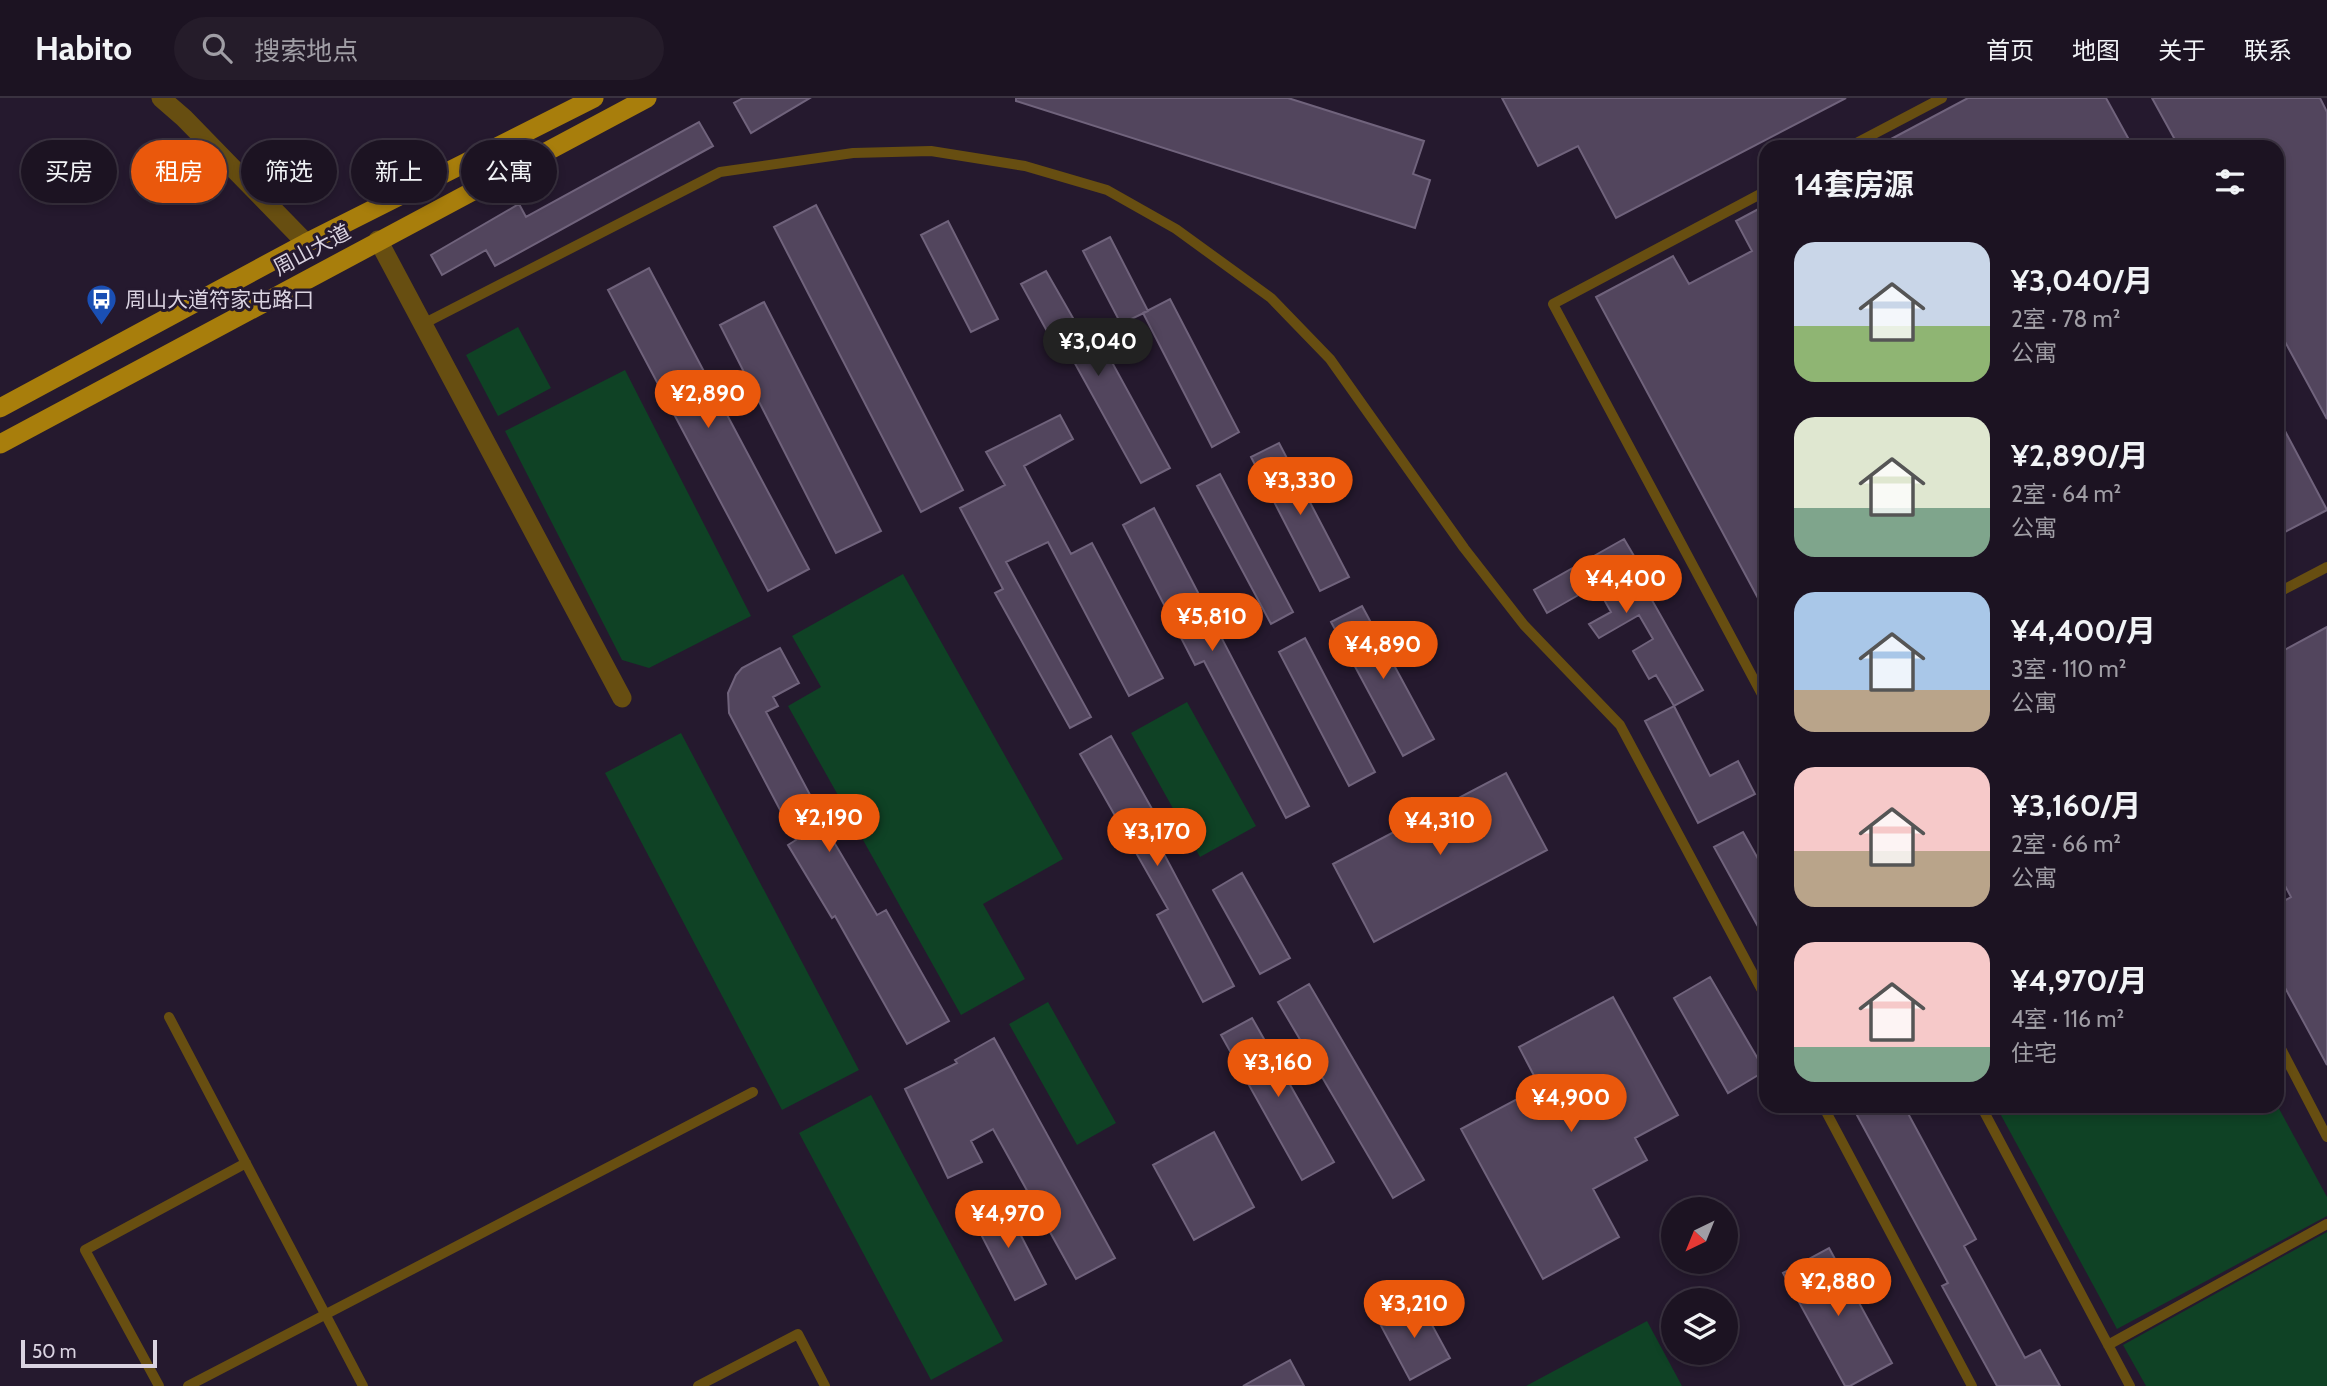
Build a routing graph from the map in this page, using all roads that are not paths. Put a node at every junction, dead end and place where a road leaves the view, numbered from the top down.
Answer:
1 (161, 98) edge
2 (594, 98) edge
3 (647, 98) edge
4 (1942, 98) edge
5 (1862, 140) edge
6 (1759, 195) edge
7 (378, 240) junction
8 (306, 243) junction
9 (423, 324) junction
10 (0, 408) edge
11 (0, 444) edge
12 (2327, 567) edge
13 (2284, 589) edge
14 (1759, 689) edge
15 (622, 698) dead end
16 (1759, 985) edge
17 (169, 1017) dead end
18 (2284, 1054) edge
19 (753, 1092) dead end
20 (1827, 1113) edge
21 (1985, 1113) edge
22 (2327, 1137) edge
23 (246, 1163) junction
24 (2327, 1224) edge
25 (325, 1314) junction
26 (2108, 1345) junction
27 (159, 1386) edge
28 (188, 1386) edge
29 (363, 1386) edge
30 (698, 1386) edge
31 (825, 1386) edge
32 (1972, 1386) edge
33 (2130, 1386) edge

1 - 8 street
2 - 8 main road, 周山大道
3 - 7 main road, 周山大道
4 - 5 lane
6 - 14 lane
7 - 9 street
7 - 11 main road, 周山大道
8 - 10 main road, 周山大道
9 - 15 street
9 - 16 lane
12 - 13 lane
17 - 23 lane
18 - 22 lane
19 - 25 lane
20 - 32 lane
21 - 26 lane
23 - 25 lane
23 - 27 lane
24 - 26 lane
25 - 28 lane
25 - 29 lane
26 - 33 lane
30 - 31 lane

